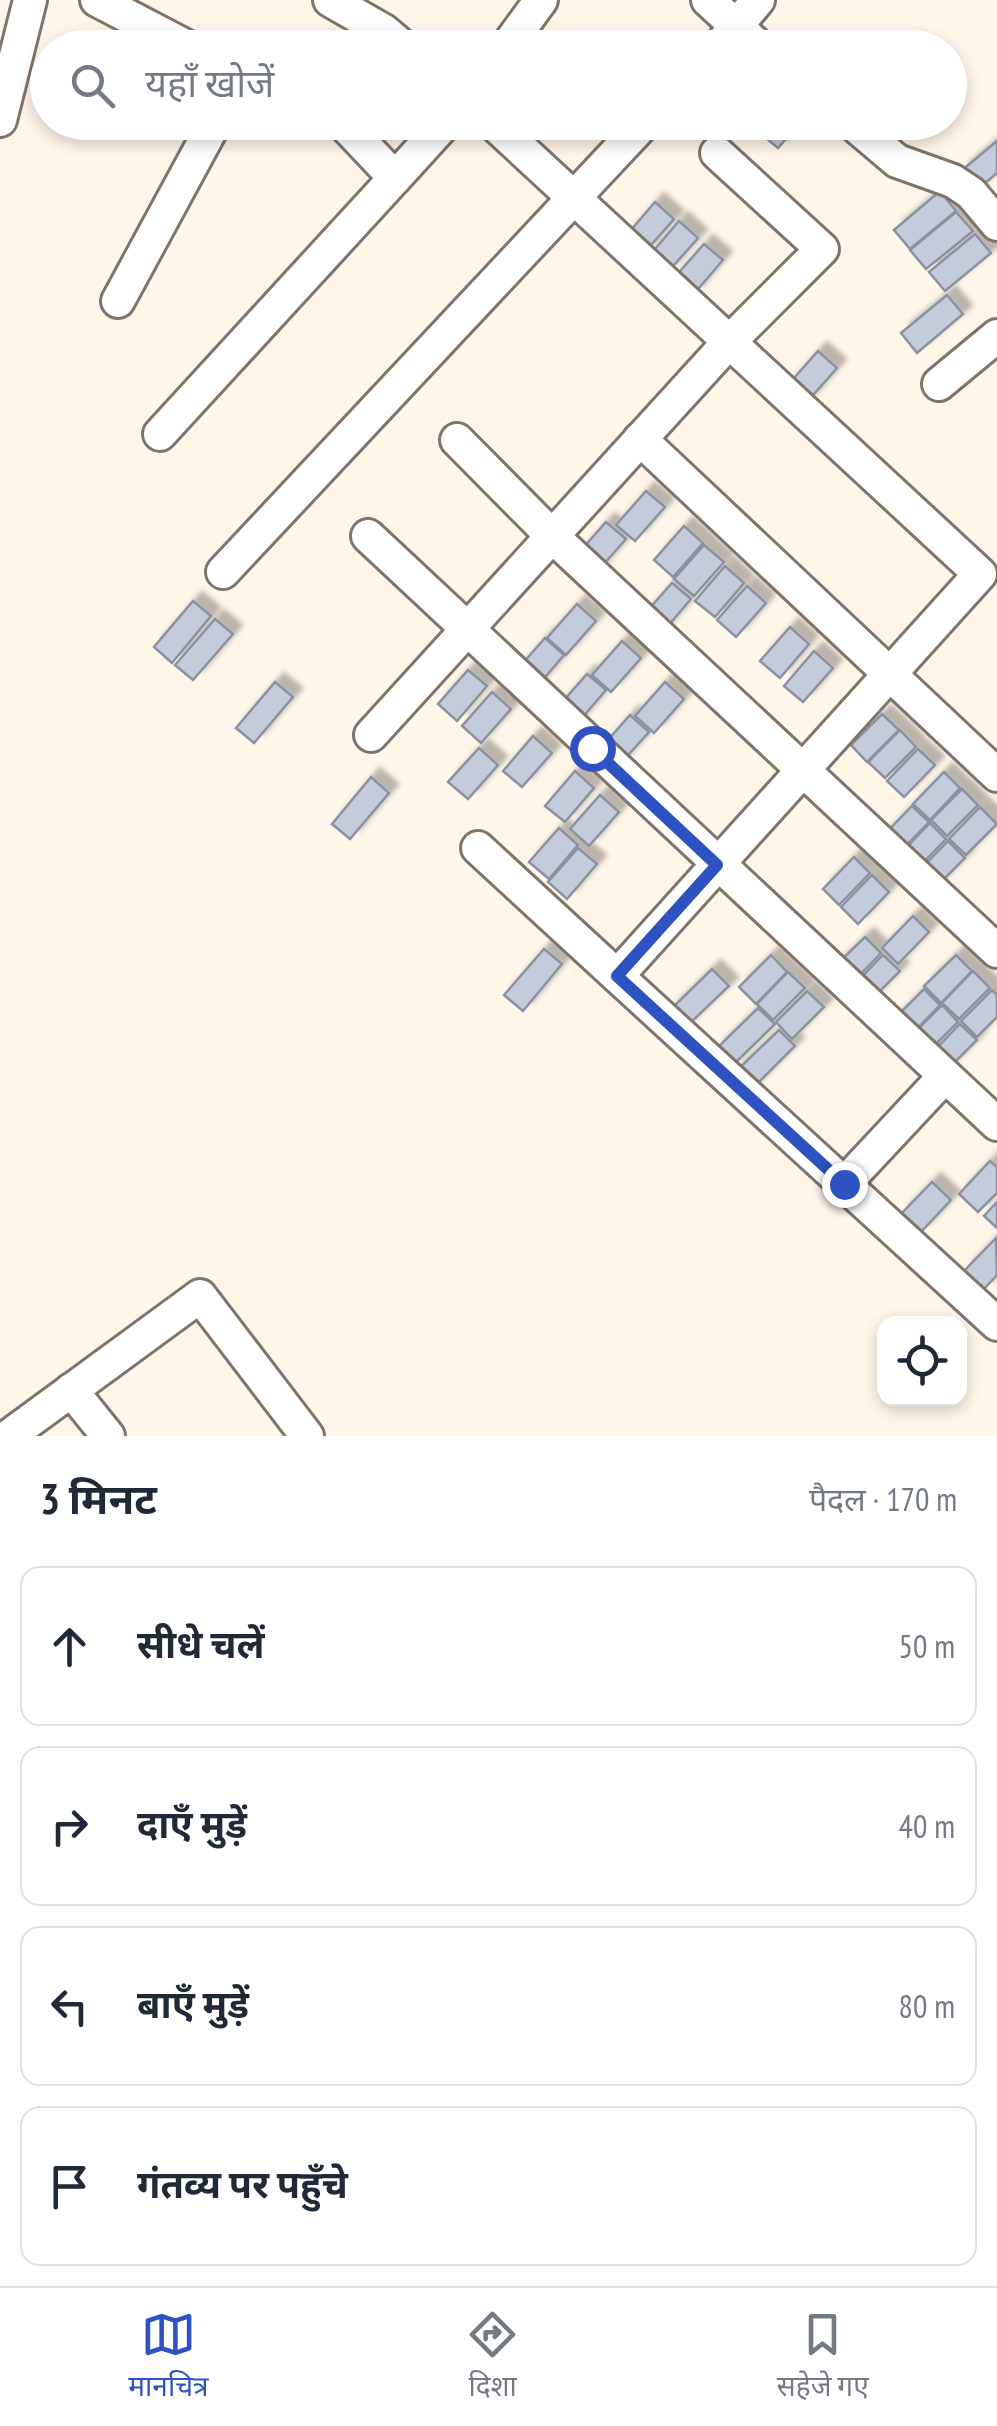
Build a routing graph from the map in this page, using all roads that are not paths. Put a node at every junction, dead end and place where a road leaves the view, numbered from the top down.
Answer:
1 (30, 0) edge
2 (97, 0) edge
3 (330, 0) edge
4 (541, 0) edge
5 (708, 0) edge
6 (758, 0) edge
7 (155, 30) edge
8 (382, 30) edge
9 (519, 30) edge
10 (730, 30) edge
11 (743, 30) edge
12 (0, 120) edge
13 (204, 140) edge
14 (359, 140) edge
15 (430, 140) edge
16 (511, 140) edge
17 (628, 140) edge
18 (872, 140) edge
19 (717, 153) dead end
20 (395, 178) junction
21 (573, 197) junction
22 (997, 224) edge
23 (118, 301) dead end
24 (997, 336) edge
25 (729, 342) junction
26 (939, 384) dead end
27 (160, 434) dead end
28 (640, 439) junction
29 (457, 440) dead end
30 (368, 536) dead end
31 (552, 536) junction
32 (223, 572) dead end
33 (466, 631) junction
34 (889, 674) junction
35 (372, 735) dead end
36 (803, 770) junction
37 (997, 774) edge
38 (478, 848) dead end
39 (717, 865) junction
40 (997, 950) edge
41 (617, 976) junction
42 (945, 1076) junction
43 (997, 1124) edge
44 (844, 1184) junction
45 (997, 1324) edge
46 (71, 1390) junction
47 (9, 1436) edge
48 (108, 1436) edge
49 (307, 1436) edge

1 - 12 street
2 - 7 street
3 - 8 street
4 - 9 street
5 - 10 street
6 - 11 street
13 - 23 street
14 - 20 street
15 - 20 street
16 - 21 street
17 - 21 street
18 - 22 street
19 - 25 street
20 - 27 street
21 - 25 street
21 - 32 street
24 - 26 street
25 - 28 street
25 - 34 street
28 - 31 street
28 - 34 street
29 - 31 street
30 - 33 street
31 - 33 street
31 - 36 street
33 - 35 street
33 - 39 street
34 - 36 street
34 - 37 street
36 - 39 street
36 - 40 street
38 - 41 street
39 - 41 street
39 - 42 street
41 - 44 street
42 - 43 street
42 - 44 street
44 - 45 street
46 - 47 street
46 - 48 street
46 - 49 street

